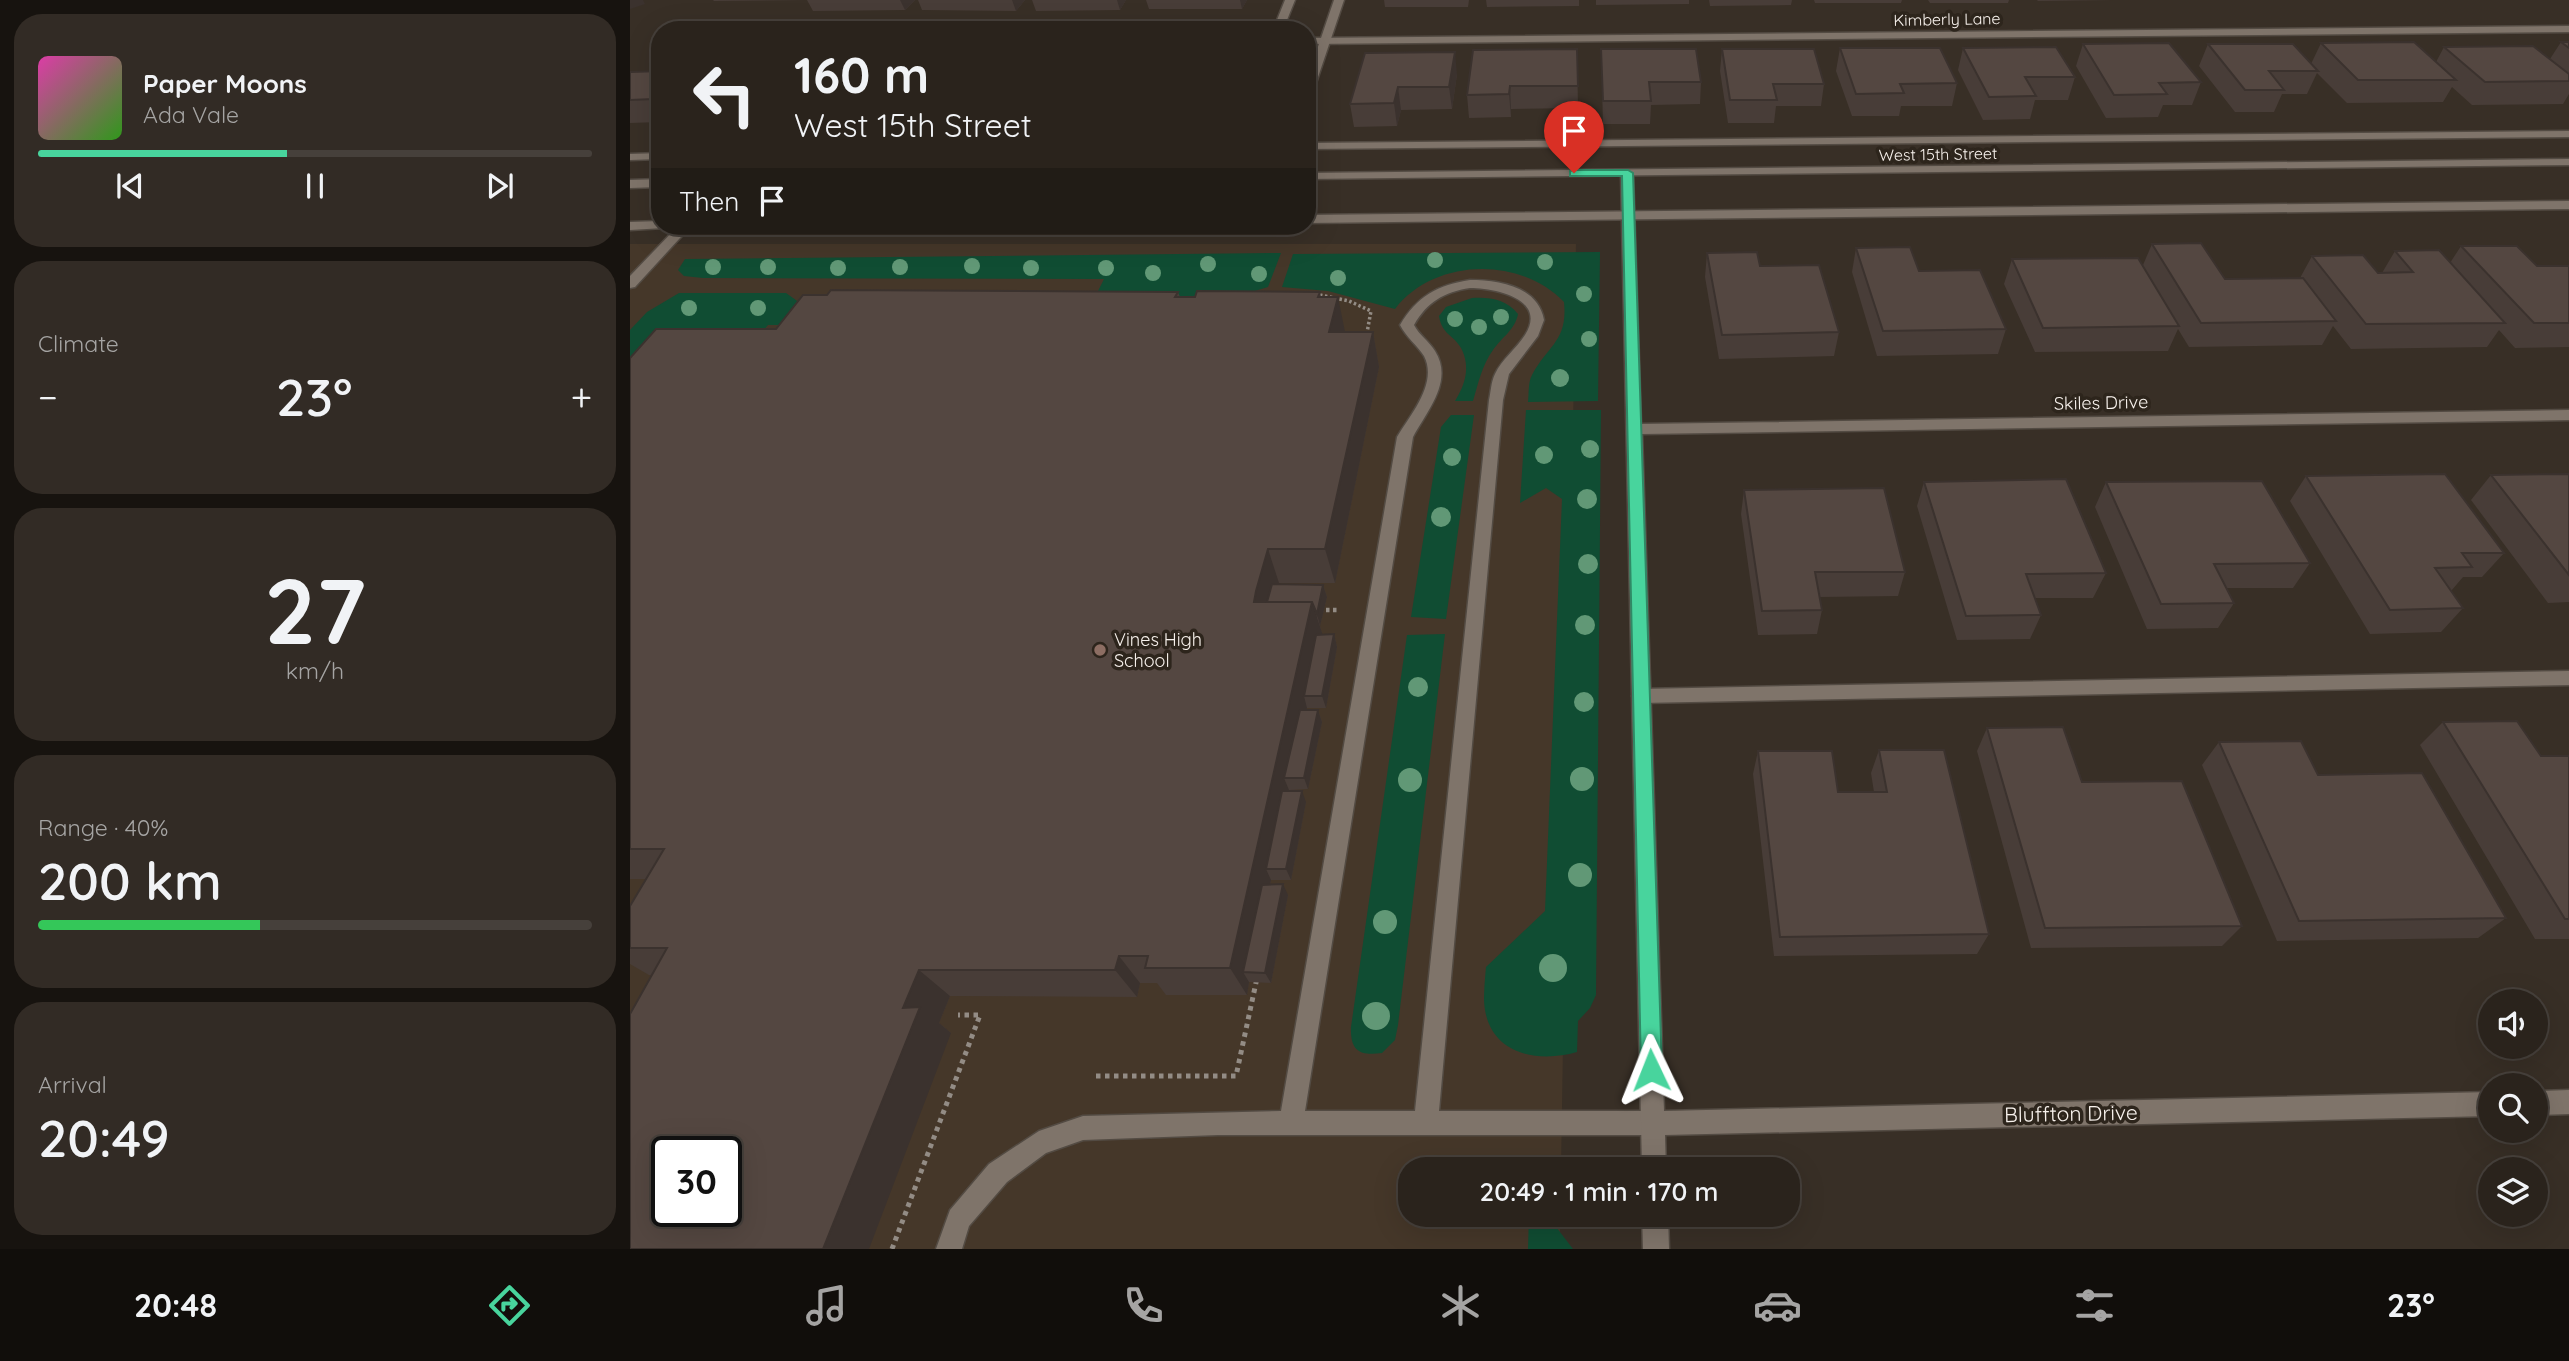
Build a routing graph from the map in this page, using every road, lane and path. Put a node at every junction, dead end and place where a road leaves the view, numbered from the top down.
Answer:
1 (1290, 0) edge
2 (1339, 0) edge
3 (1282, 21) edge
4 (2569, 29) edge
5 (1326, 40) junction
6 (1316, 41) edge
7 (1316, 69) edge
8 (2569, 134) edge
9 (1316, 146) edge
10 (651, 156) edge
11 (630, 157) edge
12 (2569, 162) edge
13 (1628, 173) junction
14 (1316, 176) edge
15 (651, 183) edge
16 (630, 184) edge
17 (2569, 205) edge
18 (1629, 216) junction
19 (1316, 219) edge
20 (651, 225) edge
21 (630, 226) edge
22 (676, 235) edge
23 (630, 284) edge
24 (1304, 293) edge
25 (1364, 348) edge
26 (2569, 415) edge
27 (1634, 429) junction
28 (1342, 597) dead end
29 (1316, 610) edge
30 (1339, 610) junction
31 (1336, 623) dead end
32 (2569, 678) edge
33 (1642, 696) junction
34 (1259, 970) edge
35 (958, 1015) dead end
36 (1096, 1076) dead end
37 (2569, 1102) edge
38 (2548, 1103) edge
39 (2478, 1104) edge
40 (1653, 1123) junction
41 (1291, 1125) junction
42 (1426, 1125) junction
43 (1654, 1157) edge
44 (1655, 1227) edge
45 (891, 1249) edge
46 (949, 1249) edge
47 (1656, 1249) edge

1 - 3 street
2 - 5 street
4 - 5 street, Kimberly Lane
5 - 6 street, Kimberly Lane
5 - 7 street
8 - 9 street
10 - 11 street
12 - 13 street, West 15th Street
13 - 14 street, West 15th Street
13 - 18 street
15 - 16 street
17 - 18 street
18 - 19 street
18 - 27 street
20 - 21 street
22 - 23 street
24 - 25 path
26 - 27 street, Skiles Drive
27 - 33 street
28 - 30 path
29 - 30 path
30 - 31 path
32 - 33 street
33 - 40 street
34 - 36 path
35 - 45 path
37 - 38 street
39 - 40 street, Bluffton Drive
40 - 42 street, Bluffton Drive
40 - 43 street
41 - 42 street, Bluffton Drive
41 - 42 street
41 - 46 street, Bluffton Drive
44 - 47 street

